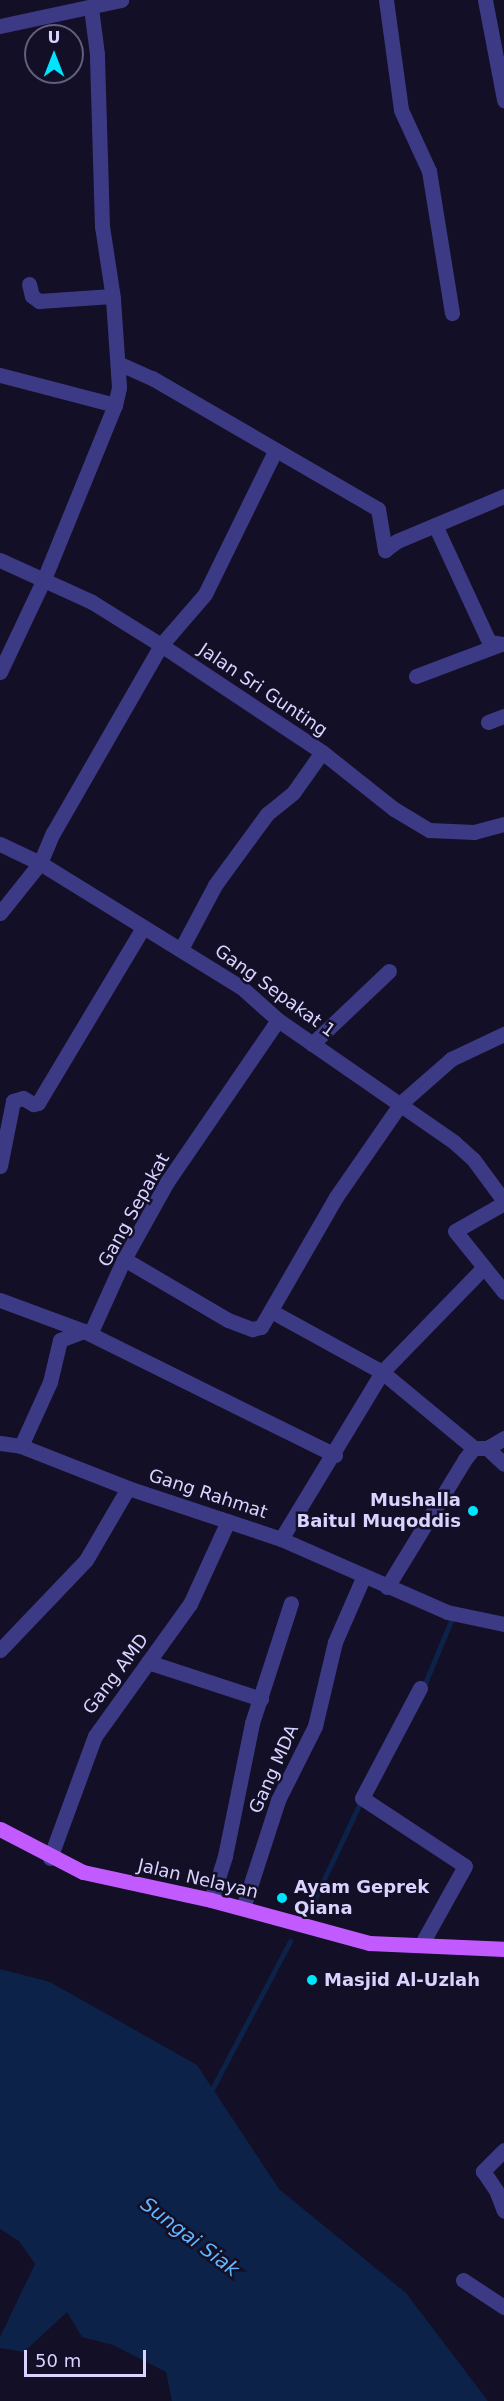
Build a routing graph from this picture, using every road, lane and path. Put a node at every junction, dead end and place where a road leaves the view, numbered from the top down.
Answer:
1 (121, 0) edge
2 (386, 0) edge
3 (485, 0) edge
4 (83, 6) edge
5 (0, 26) edge
6 (504, 100) edge
7 (29, 284) dead end
8 (112, 297) junction
9 (452, 313) dead end
10 (120, 364) junction
11 (0, 375) edge
12 (115, 405) junction
13 (275, 451) junction
14 (504, 496) edge
15 (435, 525) junction
16 (0, 560) edge
17 (44, 579) junction
18 (161, 645) junction
19 (501, 645) edge
20 (0, 672) edge
21 (416, 676) dead end
22 (504, 716) edge
23 (488, 722) dead end
24 (322, 752) junction
25 (504, 824) edge
26 (0, 844) edge
27 (40, 863) junction
28 (0, 913) edge
29 (142, 929) junction
30 (181, 949) junction
31 (390, 972) dead end
32 (278, 1020) junction
33 (504, 1035) edge
34 (312, 1044) junction
35 (401, 1103) junction
36 (0, 1166) edge
37 (504, 1202) edge
38 (124, 1259) junction
39 (483, 1268) junction
40 (504, 1292) edge
41 (0, 1300) edge
42 (271, 1311) junction
43 (88, 1331) junction
44 (382, 1372) junction
45 (504, 1438) edge
46 (7, 1447) edge
47 (480, 1448) junction
48 (335, 1455) junction
49 (504, 1464) edge
50 (129, 1488) junction
51 (228, 1521) junction
52 (281, 1539) junction
53 (363, 1578) junction
54 (387, 1587) junction
55 (291, 1603) dead end
56 (504, 1624) edge
57 (0, 1650) edge
58 (148, 1662) junction
59 (420, 1688) dead end
60 (261, 1699) junction
61 (0, 1829) edge
62 (50, 1858) junction
63 (211, 1900) junction
64 (243, 1908) junction
65 (421, 1945) junction
66 (503, 1946) edge
67 (504, 2150) edge
68 (504, 2211) edge
69 (463, 2280) dead end
70 (504, 2307) edge

1 - 4 street
2 - 9 street
3 - 6 street
4 - 5 street
4 - 8 street
7 - 8 street
8 - 10 street
10 - 12 street
10 - 13 street
11 - 12 street
12 - 17 street
13 - 15 street
13 - 18 street
14 - 15 street
15 - 19 street
16 - 17 street, Jalan Sri Gunting
17 - 18 street, Jalan Sri Gunting
17 - 20 street
18 - 24 street, Jalan Sri Gunting
18 - 27 street
19 - 21 street
22 - 23 street
24 - 25 street, Jalan Sri Gunting
24 - 30 street
26 - 27 street, Gang Sepakat 1
27 - 28 street
27 - 29 street, Gang Sepakat 1
29 - 30 street, Gang Sepakat 1
29 - 36 street
30 - 32 street, Gang Sepakat 1
31 - 34 street
32 - 34 street, Gang Sepakat 1
32 - 38 street, Gang Sepakat
33 - 35 street
34 - 35 street, Gang Sepakat 1
35 - 37 street, Gang Sepakat 1
35 - 42 street
37 - 39 street
38 - 42 street
38 - 43 street, Gang Sepakat
39 - 40 street
39 - 44 street
41 - 43 street
42 - 44 street
43 - 46 street
43 - 48 street
44 - 47 street
44 - 48 street
45 - 47 street
46 - 50 street, Gang Rahmat
47 - 49 street
47 - 54 street
48 - 52 street
50 - 51 street, Gang Rahmat
50 - 57 street
51 - 52 street, Gang Rahmat
51 - 58 street, Gang AMD
52 - 53 street, Gang Rahmat
53 - 54 street, Gang Rahmat
53 - 64 street, Gang MDA
54 - 56 street, Gang Rahmat
55 - 60 street
58 - 60 street
58 - 62 street, Gang AMD
59 - 65 street
60 - 63 street
61 - 62 main road, Jalan Nelayan
62 - 63 main road, Jalan Nelayan
63 - 64 main road, Jalan Nelayan
64 - 65 main road, Jalan Nelayan
65 - 66 main road, Jalan Nelayan
67 - 68 street
69 - 70 street

